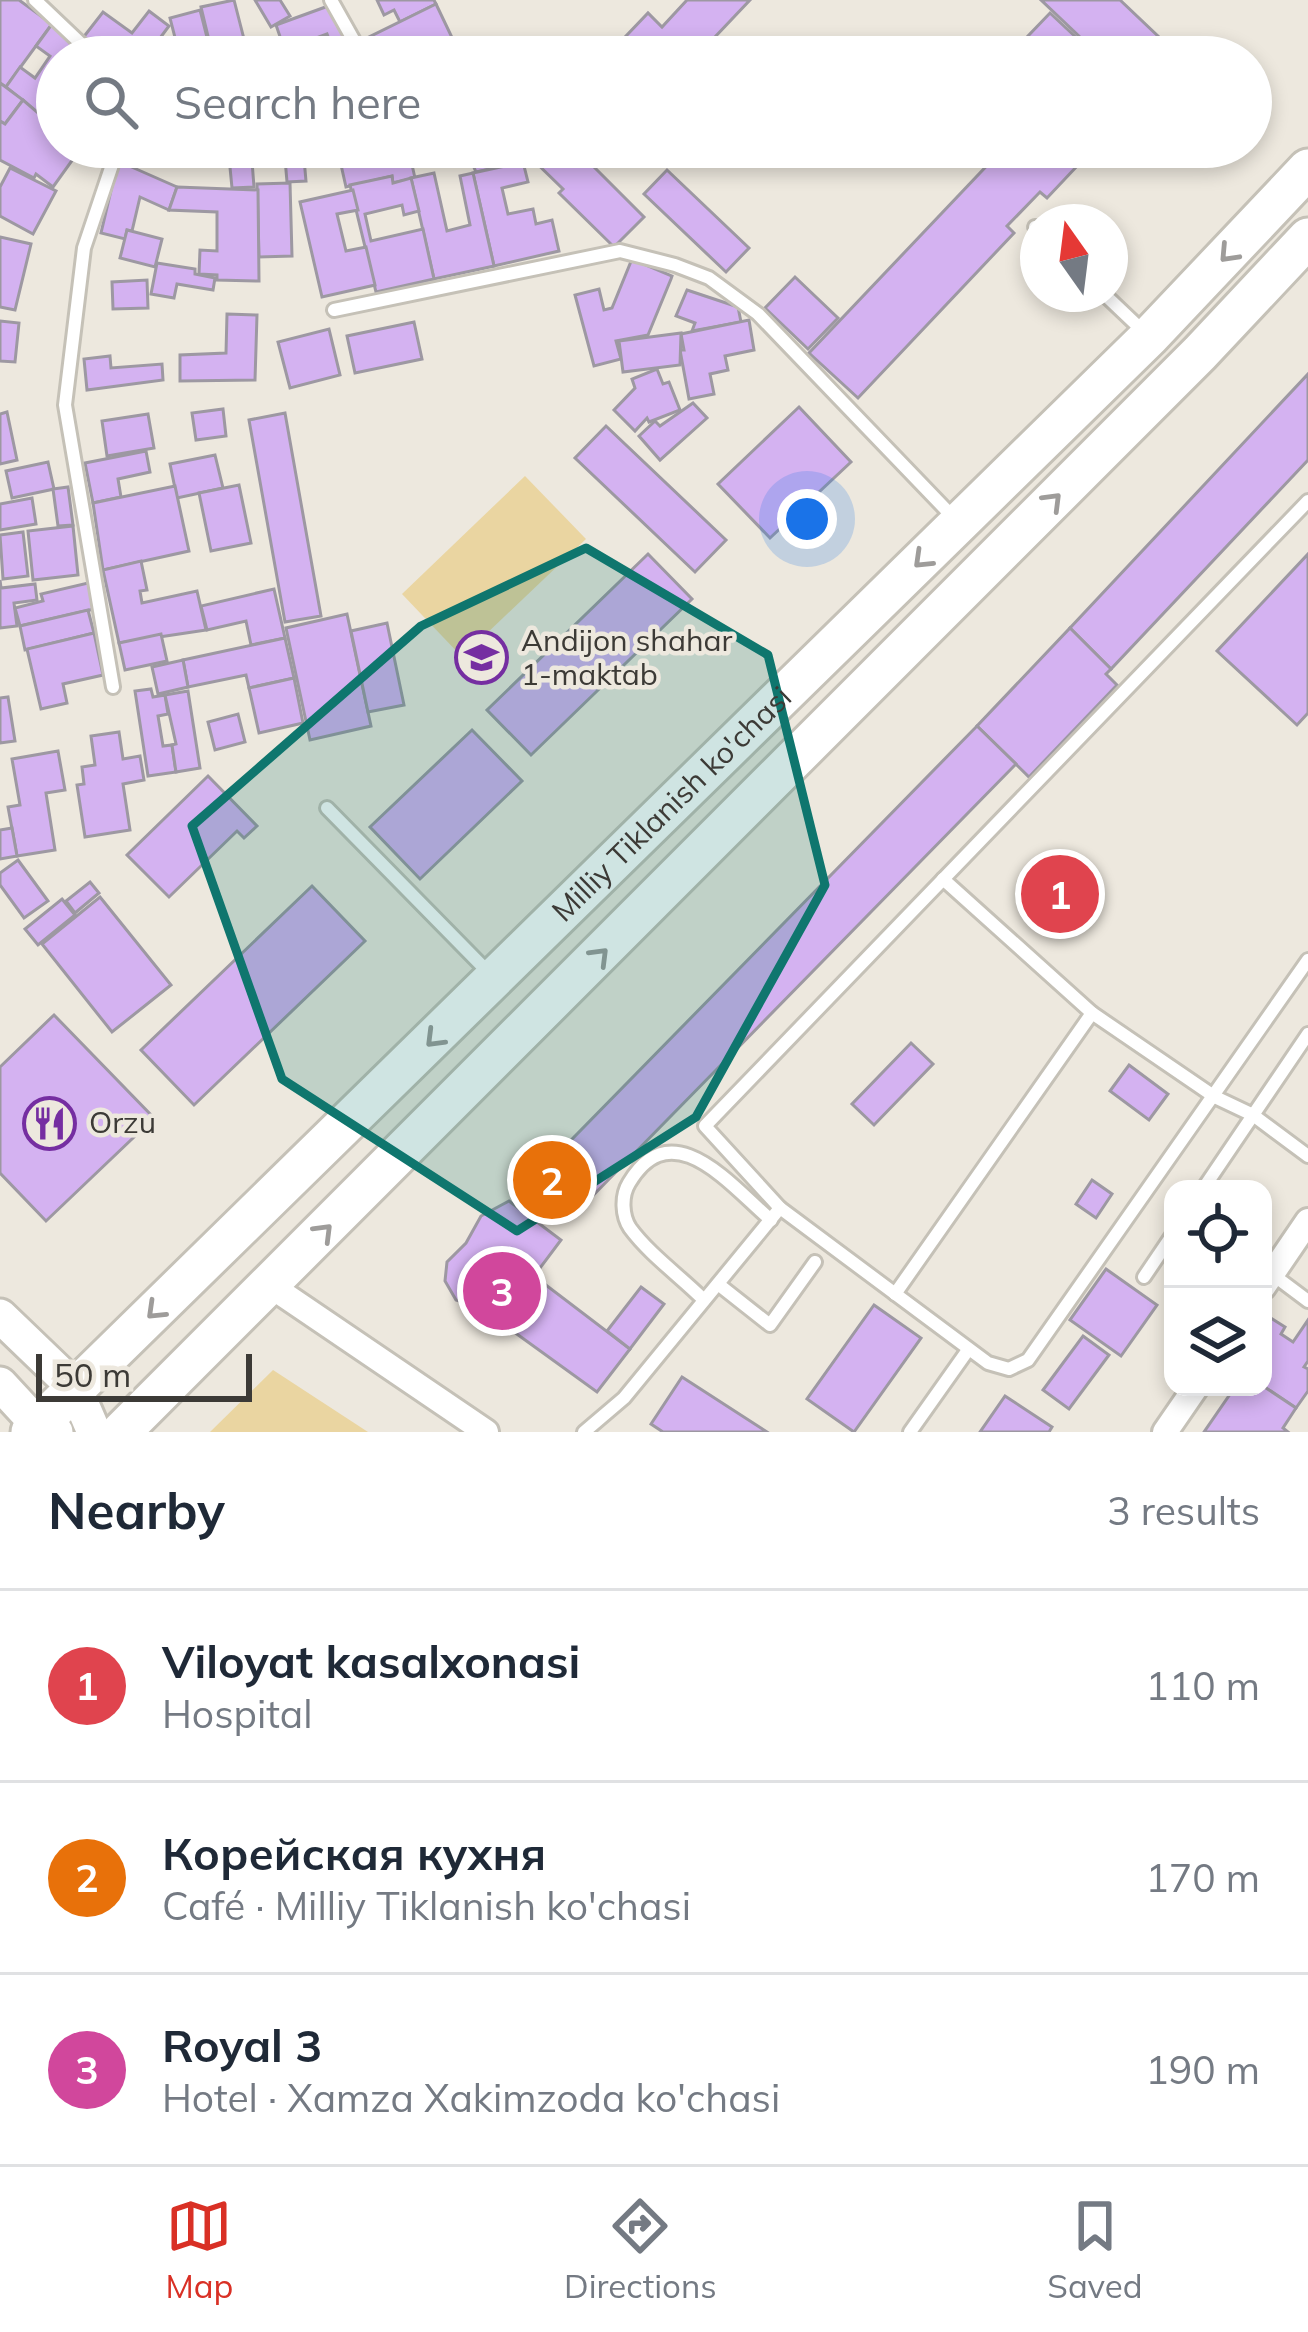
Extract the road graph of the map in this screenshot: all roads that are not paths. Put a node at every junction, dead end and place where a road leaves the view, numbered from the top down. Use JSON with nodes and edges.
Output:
{"nodes":[{"id":1,"x":35,"y":0,"type":"edge"},
{"id":2,"x":331,"y":0,"type":"edge"},
{"id":3,"x":73,"y":36,"type":"edge"},
{"id":4,"x":352,"y":36,"type":"edge"},
{"id":5,"x":111,"y":168,"type":"edge"},
{"id":6,"x":1308,"y":169,"type":"edge"},
{"id":7,"x":1308,"y":238,"type":"edge"},
{"id":8,"x":334,"y":310,"type":"dead end"},
{"id":9,"x":1123,"y":312,"type":"edge"},
{"id":10,"x":1149,"y":337,"type":"junction"},
{"id":11,"x":1308,"y":501,"type":"edge"},
{"id":12,"x":959,"y":523,"type":"junction"},
{"id":13,"x":113,"y":687,"type":"dead end"},
{"id":14,"x":327,"y":808,"type":"dead end"},
{"id":15,"x":943,"y":879,"type":"junction"},
{"id":16,"x":1308,"y":960,"type":"edge"},
{"id":17,"x":495,"y":979,"type":"junction"},
{"id":18,"x":1092,"y":1012,"type":"junction"},
{"id":19,"x":1308,"y":1034,"type":"edge"},
{"id":20,"x":1215,"y":1097,"type":"junction"},
{"id":21,"x":1253,"y":1115,"type":"junction"},
{"id":22,"x":1308,"y":1156,"type":"edge"},
{"id":23,"x":1209,"y":1180,"type":"edge"},
{"id":24,"x":775,"y":1214,"type":"junction"},
{"id":25,"x":1303,"y":1238,"type":"edge"},
{"id":26,"x":1164,"y":1247,"type":"edge"},
{"id":27,"x":815,"y":1262,"type":"dead end"},
{"id":28,"x":1272,"y":1275,"type":"edge"},
{"id":29,"x":1144,"y":1277,"type":"dead end"},
{"id":30,"x":1272,"y":1283,"type":"edge"},
{"id":31,"x":718,"y":1284,"type":"junction"},
{"id":32,"x":271,"y":1286,"type":"junction"},
{"id":33,"x":896,"y":1294,"type":"junction"},
{"id":34,"x":704,"y":1300,"type":"junction"},
{"id":35,"x":1308,"y":1301,"type":"edge"},
{"id":36,"x":0,"y":1316,"type":"edge"},
{"id":37,"x":968,"y":1350,"type":"junction"},
{"id":38,"x":0,"y":1384,"type":"edge"},
{"id":39,"x":75,"y":1388,"type":"junction"},
{"id":40,"x":1190,"y":1396,"type":"edge"},
{"id":41,"x":42,"y":1430,"type":"edge"},
{"id":42,"x":94,"y":1432,"type":"edge"},
{"id":43,"x":121,"y":1432,"type":"edge"},
{"id":44,"x":486,"y":1432,"type":"edge"},
{"id":45,"x":584,"y":1432,"type":"edge"},
{"id":46,"x":910,"y":1432,"type":"edge"},
{"id":47,"x":1165,"y":1432,"type":"edge"}],
"edges":[{"from":1,"to":3,"type":"lane"},
{"from":2,"to":4,"type":"lane"},
{"from":5,"to":13,"type":"lane"},
{"from":6,"to":10,"type":"main road","name":"Milliy Tiklanish ko'chasi","one_way":true},
{"from":32,"to":7,"type":"main road","name":"Milliy Tiklanish ko'chasi","one_way":true},
{"from":8,"to":12,"type":"lane"},
{"from":9,"to":10,"type":"lane"},
{"from":10,"to":12,"type":"main road","name":"Milliy Tiklanish ko'chasi"},
{"from":11,"to":15,"type":"lane"},
{"from":12,"to":17,"type":"main road","name":"Milliy Tiklanish ko'chasi","one_way":true},
{"from":14,"to":17,"type":"lane"},
{"from":15,"to":18,"type":"lane"},
{"from":15,"to":24,"type":"lane"},
{"from":16,"to":20,"type":"lane"},
{"from":17,"to":39,"type":"main road","name":"Milliy Tiklanish ko'chasi","one_way":true},
{"from":18,"to":20,"type":"lane"},
{"from":18,"to":33,"type":"lane"},
{"from":19,"to":21,"type":"lane"},
{"from":20,"to":21,"type":"lane"},
{"from":20,"to":37,"type":"lane"},
{"from":21,"to":22,"type":"lane"},
{"from":21,"to":23,"type":"lane"},
{"from":24,"to":31,"type":"lane"},
{"from":24,"to":33,"type":"lane"},
{"from":24,"to":34,"type":"lane"},
{"from":25,"to":28,"type":"street"},
{"from":26,"to":29,"type":"lane"},
{"from":27,"to":31,"type":"lane"},
{"from":30,"to":35,"type":"lane"},
{"from":31,"to":34,"type":"lane"},
{"from":32,"to":43,"type":"main road","name":"Milliy Tiklanish ko'chasi"},
{"from":32,"to":44,"type":"street"},
{"from":33,"to":37,"type":"lane"},
{"from":34,"to":45,"type":"lane"},
{"from":36,"to":39,"type":"main road"},
{"from":37,"to":46,"type":"lane"},
{"from":38,"to":41,"type":"main road"},
{"from":39,"to":41,"type":"main road","name":"Milliy Tiklanish ko'chasi"},
{"from":39,"to":42,"type":"main road"},
{"from":40,"to":47,"type":"street"}]}
